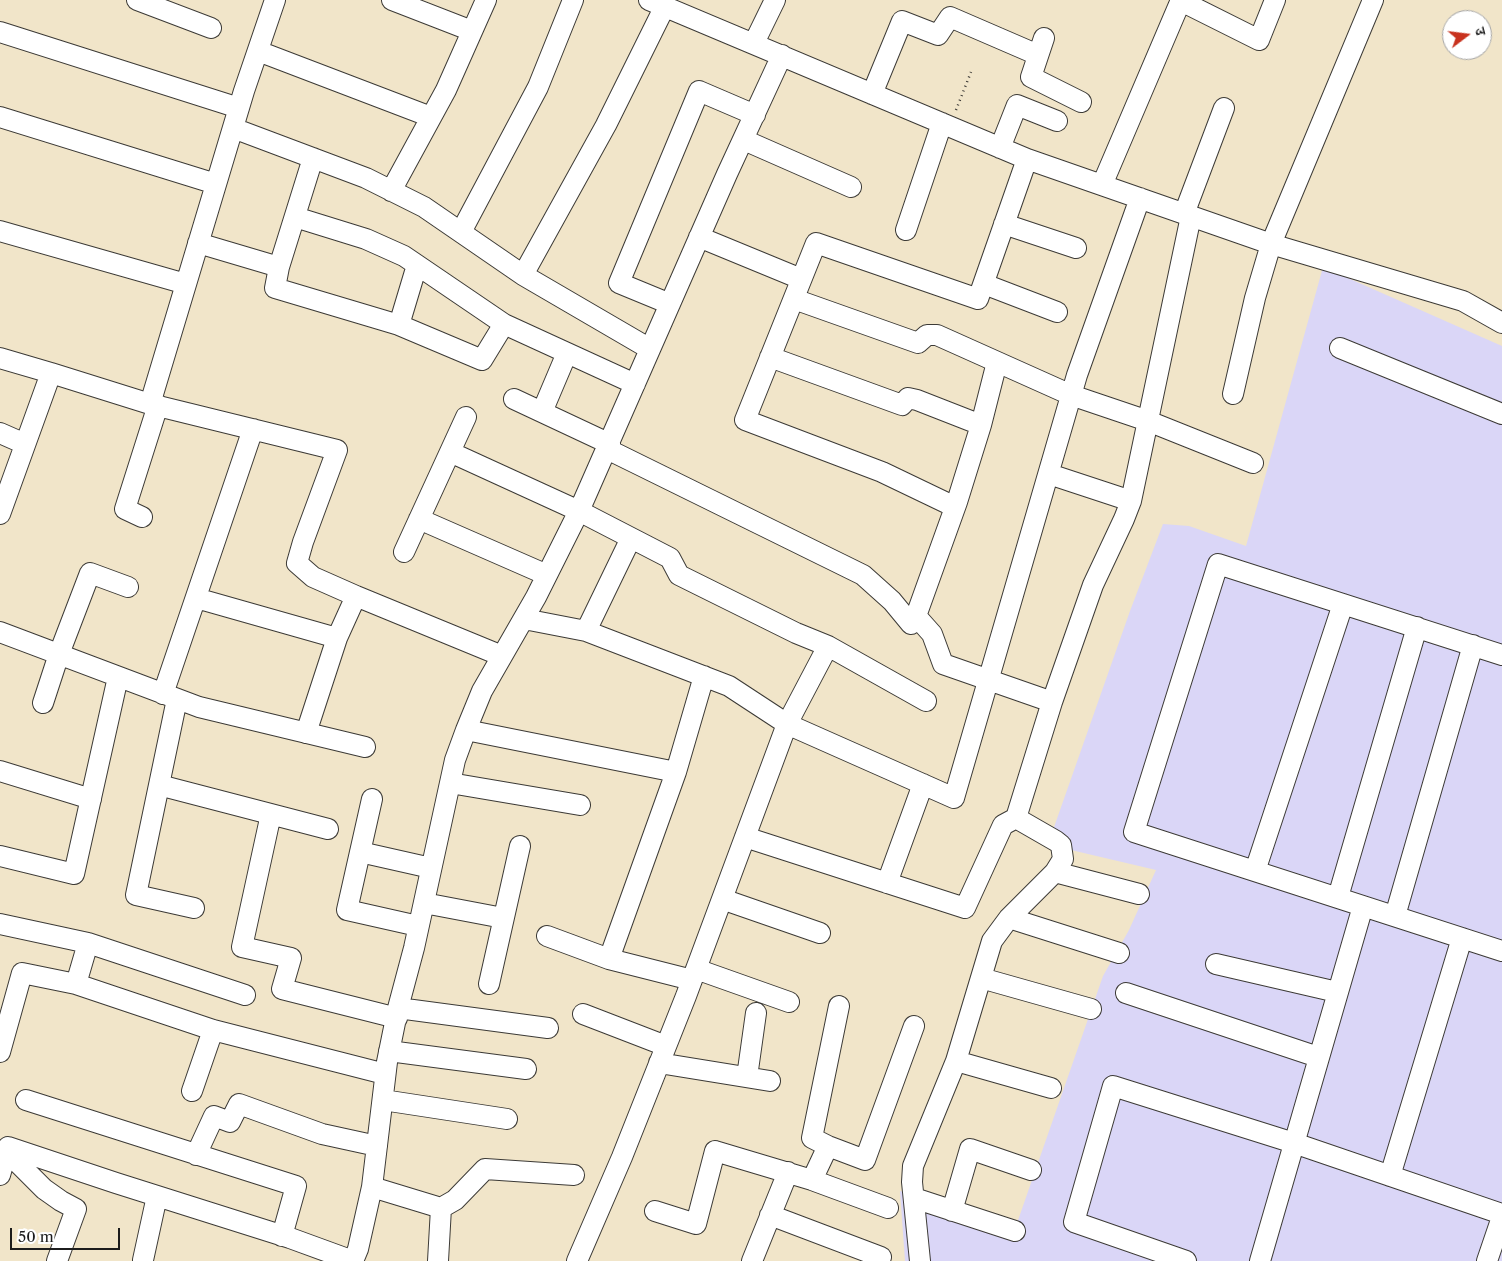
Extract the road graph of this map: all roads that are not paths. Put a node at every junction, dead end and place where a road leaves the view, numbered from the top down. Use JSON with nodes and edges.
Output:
{"nodes":[{"id":1,"x":137,"y":0,"type":"edge"},
{"id":2,"x":275,"y":0,"type":"edge"},
{"id":3,"x":392,"y":0,"type":"edge"},
{"id":4,"x":486,"y":0,"type":"edge"},
{"id":5,"x":573,"y":0,"type":"edge"},
{"id":6,"x":775,"y":0,"type":"edge"},
{"id":7,"x":1181,"y":0,"type":"edge"},
{"id":8,"x":1275,"y":0,"type":"edge"},
{"id":9,"x":1373,"y":0,"type":"edge"},
{"id":10,"x":658,"y":3,"type":"edge"},
{"id":11,"x":211,"y":28,"type":"dead end"},
{"id":12,"x":472,"y":31,"type":"junction"},
{"id":13,"x":0,"y":32,"type":"edge"},
{"id":14,"x":754,"y":43,"type":"junction"},
{"id":15,"x":258,"y":51,"type":"junction"},
{"id":16,"x":782,"y":55,"type":"junction"},
{"id":17,"x":872,"y":94,"type":"junction"},
{"id":18,"x":1081,"y":102,"type":"dead end"},
{"id":19,"x":239,"y":108,"type":"junction"},
{"id":20,"x":1224,"y":108,"type":"dead end"},
{"id":21,"x":755,"y":115,"type":"junction"},
{"id":22,"x":0,"y":117,"type":"edge"},
{"id":23,"x":431,"y":117,"type":"junction"},
{"id":24,"x":1057,"y":121,"type":"dead end"},
{"id":25,"x":945,"y":125,"type":"junction"},
{"id":26,"x":233,"y":128,"type":"junction"},
{"id":27,"x":744,"y":140,"type":"junction"},
{"id":28,"x":1000,"y":148,"type":"junction"},
{"id":29,"x":313,"y":158,"type":"junction"},
{"id":30,"x":1027,"y":159,"type":"junction"},
{"id":31,"x":216,"y":184,"type":"junction"},
{"id":32,"x":1102,"y":185,"type":"junction"},
{"id":33,"x":851,"y":187,"type":"dead end"},
{"id":34,"x":391,"y":191,"type":"junction"},
{"id":35,"x":1140,"y":198,"type":"junction"},
{"id":36,"x":1188,"y":215,"type":"junction"},
{"id":37,"x":295,"y":217,"type":"junction"},
{"id":38,"x":1004,"y":224,"type":"junction"},
{"id":39,"x":906,"y":230,"type":"dead end"},
{"id":40,"x":460,"y":232,"type":"junction"},
{"id":41,"x":1,"y":233,"type":"edge"},
{"id":42,"x":700,"y":237,"type":"junction"},
{"id":43,"x":198,"y":243,"type":"junction"},
{"id":44,"x":1271,"y":244,"type":"junction"},
{"id":45,"x":1076,"y":248,"type":"dead end"},
{"id":46,"x":417,"y":265,"type":"junction"},
{"id":47,"x":279,"y":267,"type":"junction"},
{"id":48,"x":523,"y":276,"type":"junction"},
{"id":49,"x":801,"y":279,"type":"junction"},
{"id":50,"x":186,"y":284,"type":"junction"},
{"id":51,"x":984,"y":284,"type":"junction"},
{"id":52,"x":794,"y":299,"type":"junction"},
{"id":53,"x":670,"y":304,"type":"junction"},
{"id":54,"x":1057,"y":312,"type":"dead end"},
{"id":55,"x":1502,"y":323,"type":"edge"},
{"id":56,"x":504,"y":324,"type":"junction"},
{"id":57,"x":399,"y":325,"type":"junction"},
{"id":58,"x":1340,"y":348,"type":"dead end"},
{"id":59,"x":650,"y":350,"type":"junction"},
{"id":60,"x":567,"y":353,"type":"junction"},
{"id":61,"x":770,"y":357,"type":"junction"},
{"id":62,"x":0,"y":358,"type":"edge"},
{"id":63,"x":997,"y":362,"type":"junction"},
{"id":64,"x":51,"y":373,"type":"junction"},
{"id":65,"x":635,"y":384,"type":"junction"},
{"id":66,"x":1233,"y":394,"type":"dead end"},
{"id":67,"x":1071,"y":395,"type":"junction"},
{"id":68,"x":514,"y":399,"type":"dead end"},
{"id":69,"x":154,"y":404,"type":"junction"},
{"id":70,"x":542,"y":412,"type":"junction"},
{"id":71,"x":1502,"y":414,"type":"edge"},
{"id":72,"x":466,"y":417,"type":"dead end"},
{"id":73,"x":1148,"y":421,"type":"junction"},
{"id":74,"x":981,"y":424,"type":"junction"},
{"id":75,"x":253,"y":429,"type":"junction"},
{"id":76,"x":0,"y":433,"type":"edge"},
{"id":77,"x":25,"y":444,"type":"junction"},
{"id":78,"x":608,"y":446,"type":"junction"},
{"id":79,"x":450,"y":452,"type":"junction"},
{"id":80,"x":1253,"y":463,"type":"dead end"},
{"id":81,"x":1049,"y":474,"type":"junction"},
{"id":82,"x":1131,"y":501,"type":"junction"},
{"id":83,"x":955,"y":507,"type":"junction"},
{"id":84,"x":579,"y":511,"type":"junction"},
{"id":85,"x":0,"y":514,"type":"edge"},
{"id":86,"x":142,"y":517,"type":"dead end"},
{"id":87,"x":419,"y":519,"type":"junction"},
{"id":88,"x":631,"y":538,"type":"junction"},
{"id":89,"x":404,"y":552,"type":"dead end"},
{"id":90,"x":547,"y":575,"type":"junction"},
{"id":91,"x":128,"y":587,"type":"dead end"},
{"id":92,"x":356,"y":596,"type":"junction"},
{"id":93,"x":196,"y":598,"type":"junction"},
{"id":94,"x":1343,"y":604,"type":"junction"},
{"id":95,"x":916,"y":616,"type":"junction"},
{"id":96,"x":524,"y":619,"type":"junction"},
{"id":97,"x":1417,"y":627,"type":"junction"},
{"id":98,"x":586,"y":631,"type":"junction"},
{"id":99,"x":0,"y":632,"type":"edge"},
{"id":100,"x":337,"y":638,"type":"junction"},
{"id":101,"x":1472,"y":645,"type":"junction"},
{"id":102,"x":828,"y":646,"type":"junction"},
{"id":103,"x":59,"y":654,"type":"junction"},
{"id":104,"x":1502,"y":654,"type":"edge"},
{"id":105,"x":502,"y":656,"type":"junction"},
{"id":106,"x":704,"y":676,"type":"junction"},
{"id":107,"x":118,"y":677,"type":"junction"},
{"id":108,"x":988,"y":680,"type":"junction"},
{"id":109,"x":170,"y":696,"type":"junction"},
{"id":110,"x":926,"y":701,"type":"dead end"},
{"id":111,"x":1052,"y":702,"type":"junction"},
{"id":112,"x":43,"y":703,"type":"dead end"},
{"id":113,"x":787,"y":724,"type":"junction"},
{"id":114,"x":466,"y":730,"type":"junction"},
{"id":115,"x":306,"y":733,"type":"junction"},
{"id":116,"x":365,"y":747,"type":"dead end"},
{"id":117,"x":0,"y":771,"type":"edge"},
{"id":118,"x":676,"y":772,"type":"junction"},
{"id":119,"x":450,"y":782,"type":"junction"},
{"id":120,"x":923,"y":784,"type":"junction"},
{"id":121,"x":159,"y":785,"type":"junction"},
{"id":122,"x":91,"y":799,"type":"junction"},
{"id":123,"x":372,"y":799,"type":"dead end"},
{"id":124,"x":580,"y":805,"type":"dead end"},
{"id":125,"x":271,"y":814,"type":"junction"},
{"id":126,"x":1016,"y":818,"type":"junction"},
{"id":127,"x":328,"y":828,"type":"dead end"},
{"id":128,"x":745,"y":837,"type":"junction"},
{"id":129,"x":520,"y":846,"type":"dead end"},
{"id":130,"x":360,"y":852,"type":"junction"},
{"id":131,"x":0,"y":856,"type":"edge"},
{"id":132,"x":431,"y":868,"type":"junction"},
{"id":133,"x":1255,"y":871,"type":"junction"},
{"id":134,"x":1055,"y":872,"type":"junction"},
{"id":135,"x":887,"y":883,"type":"junction"},
{"id":136,"x":1140,"y":894,"type":"dead end"},
{"id":137,"x":1338,"y":898,"type":"junction"},
{"id":138,"x":722,"y":899,"type":"junction"},
{"id":139,"x":424,"y":903,"type":"junction"},
{"id":140,"x":1363,"y":906,"type":"junction"},
{"id":141,"x":194,"y":908,"type":"dead end"},
{"id":142,"x":1395,"y":916,"type":"junction"},
{"id":143,"x":503,"y":918,"type":"junction"},
{"id":144,"x":1010,"y":918,"type":"junction"},
{"id":145,"x":0,"y":924,"type":"edge"},
{"id":146,"x":418,"y":926,"type":"junction"},
{"id":147,"x":820,"y":932,"type":"dead end"},
{"id":148,"x":547,"y":936,"type":"dead end"},
{"id":149,"x":1462,"y":938,"type":"junction"},
{"id":150,"x":88,"y":943,"type":"junction"},
{"id":151,"x":1500,"y":943,"type":"edge"},
{"id":152,"x":1119,"y":953,"type":"dead end"},
{"id":153,"x":609,"y":958,"type":"junction"},
{"id":154,"x":1216,"y":964,"type":"dead end"},
{"id":155,"x":694,"y":974,"type":"junction"},
{"id":156,"x":981,"y":978,"type":"junction"},
{"id":157,"x":76,"y":984,"type":"junction"},
{"id":158,"x":489,"y":984,"type":"dead end"},
{"id":159,"x":1337,"y":992,"type":"junction"},
{"id":160,"x":1126,"y":993,"type":"dead end"},
{"id":161,"x":245,"y":995,"type":"dead end"},
{"id":162,"x":789,"y":1002,"type":"dead end"},
{"id":163,"x":839,"y":1006,"type":"dead end"},
{"id":164,"x":1091,"y":1009,"type":"dead end"},
{"id":165,"x":398,"y":1013,"type":"junction"},
{"id":166,"x":756,"y":1013,"type":"dead end"},
{"id":167,"x":583,"y":1014,"type":"dead end"},
{"id":168,"x":914,"y":1026,"type":"dead end"},
{"id":169,"x":548,"y":1028,"type":"dead end"},
{"id":170,"x":213,"y":1030,"type":"junction"},
{"id":171,"x":389,"y":1051,"type":"junction"},
{"id":172,"x":0,"y":1052,"type":"edge"},
{"id":173,"x":663,"y":1054,"type":"junction"},
{"id":174,"x":1318,"y":1057,"type":"junction"},
{"id":175,"x":956,"y":1061,"type":"junction"},
{"id":176,"x":526,"y":1069,"type":"dead end"},
{"id":177,"x":385,"y":1074,"type":"junction"},
{"id":178,"x":747,"y":1077,"type":"junction"},
{"id":179,"x":770,"y":1081,"type":"dead end"},
{"id":180,"x":1051,"y":1088,"type":"dead end"},
{"id":181,"x":192,"y":1091,"type":"dead end"},
{"id":182,"x":26,"y":1100,"type":"dead end"},
{"id":183,"x":382,"y":1100,"type":"junction"},
{"id":184,"x":507,"y":1119,"type":"dead end"},
{"id":185,"x":1294,"y":1143,"type":"junction"},
{"id":186,"x":377,"y":1146,"type":"junction"},
{"id":187,"x":828,"y":1146,"type":"junction"},
{"id":188,"x":6,"y":1154,"type":"junction"},
{"id":189,"x":196,"y":1155,"type":"junction"},
{"id":190,"x":1031,"y":1170,"type":"dead end"},
{"id":191,"x":788,"y":1172,"type":"junction"},
{"id":192,"x":0,"y":1175,"type":"edge"},
{"id":193,"x":574,"y":1175,"type":"dead end"},
{"id":194,"x":1390,"y":1176,"type":"junction"},
{"id":195,"x":812,"y":1180,"type":"junction"},
{"id":196,"x":372,"y":1187,"type":"junction"},
{"id":197,"x":157,"y":1196,"type":"junction"},
{"id":198,"x":914,"y":1198,"type":"junction"},
{"id":199,"x":441,"y":1208,"type":"junction"},
{"id":200,"x":888,"y":1208,"type":"dead end"},
{"id":201,"x":655,"y":1211,"type":"dead end"},
{"id":202,"x":952,"y":1211,"type":"junction"},
{"id":203,"x":770,"y":1215,"type":"junction"},
{"id":204,"x":1502,"y":1216,"type":"edge"},
{"id":205,"x":1014,"y":1231,"type":"dead end"},
{"id":206,"x":282,"y":1236,"type":"junction"},
{"id":207,"x":880,"y":1257,"type":"dead end"},
{"id":208,"x":143,"y":1260,"type":"edge"},
{"id":209,"x":57,"y":1261,"type":"edge"},
{"id":210,"x":353,"y":1261,"type":"edge"},
{"id":211,"x":438,"y":1261,"type":"edge"},
{"id":212,"x":452,"y":1261,"type":"edge"},
{"id":213,"x":577,"y":1261,"type":"edge"},
{"id":214,"x":752,"y":1261,"type":"edge"},
{"id":215,"x":920,"y":1261,"type":"edge"},
{"id":216,"x":1186,"y":1261,"type":"edge"},
{"id":217,"x":1260,"y":1261,"type":"edge"},
{"id":218,"x":1487,"y":1261,"type":"edge"}],
"edges":[{"from":1,"to":11,"type":"street"},
{"from":2,"to":15,"type":"street"},
{"from":3,"to":12,"type":"street"},
{"from":4,"to":12,"type":"street"},
{"from":5,"to":40,"type":"street"},
{"from":6,"to":14,"type":"street"},
{"from":7,"to":8,"type":"street"},
{"from":7,"to":32,"type":"street"},
{"from":9,"to":44,"type":"street"},
{"from":10,"to":14,"type":"street"},
{"from":10,"to":48,"type":"street"},
{"from":12,"to":23,"type":"street"},
{"from":13,"to":19,"type":"street"},
{"from":14,"to":16,"type":"street"},
{"from":15,"to":19,"type":"street"},
{"from":15,"to":23,"type":"street"},
{"from":16,"to":17,"type":"street"},
{"from":16,"to":21,"type":"street"},
{"from":17,"to":18,"type":"street"},
{"from":17,"to":25,"type":"street"},
{"from":19,"to":26,"type":"street"},
{"from":20,"to":36,"type":"street"},
{"from":21,"to":27,"type":"street"},
{"from":21,"to":53,"type":"street"},
{"from":22,"to":31,"type":"street"},
{"from":23,"to":34,"type":"street"},
{"from":24,"to":28,"type":"street"},
{"from":25,"to":28,"type":"street"},
{"from":25,"to":39,"type":"street"},
{"from":26,"to":29,"type":"street"},
{"from":26,"to":31,"type":"street"},
{"from":27,"to":33,"type":"street"},
{"from":27,"to":42,"type":"street"},
{"from":28,"to":30,"type":"street"},
{"from":29,"to":34,"type":"street"},
{"from":29,"to":37,"type":"street"},
{"from":30,"to":32,"type":"street"},
{"from":30,"to":38,"type":"street"},
{"from":31,"to":43,"type":"street"},
{"from":32,"to":35,"type":"street"},
{"from":34,"to":40,"type":"street"},
{"from":35,"to":36,"type":"street"},
{"from":35,"to":67,"type":"street"},
{"from":36,"to":44,"type":"street"},
{"from":36,"to":73,"type":"street"},
{"from":37,"to":46,"type":"street"},
{"from":37,"to":47,"type":"street"},
{"from":38,"to":45,"type":"street"},
{"from":38,"to":51,"type":"street"},
{"from":40,"to":48,"type":"street"},
{"from":41,"to":50,"type":"street"},
{"from":42,"to":49,"type":"street"},
{"from":42,"to":53,"type":"street"},
{"from":43,"to":47,"type":"street"},
{"from":43,"to":50,"type":"street"},
{"from":44,"to":55,"type":"street"},
{"from":44,"to":66,"type":"street"},
{"from":46,"to":56,"type":"street"},
{"from":46,"to":57,"type":"street"},
{"from":47,"to":57,"type":"street"},
{"from":48,"to":59,"type":"street"},
{"from":49,"to":51,"type":"street"},
{"from":49,"to":52,"type":"street"},
{"from":50,"to":69,"type":"street"},
{"from":51,"to":54,"type":"street"},
{"from":52,"to":61,"type":"street"},
{"from":52,"to":63,"type":"street"},
{"from":53,"to":59,"type":"street"},
{"from":56,"to":57,"type":"street"},
{"from":56,"to":60,"type":"street"},
{"from":58,"to":71,"type":"street"},
{"from":59,"to":65,"type":"street"},
{"from":60,"to":65,"type":"street"},
{"from":60,"to":70,"type":"street"},
{"from":61,"to":74,"type":"street"},
{"from":61,"to":83,"type":"street"},
{"from":62,"to":64,"type":"street"},
{"from":63,"to":67,"type":"street"},
{"from":63,"to":74,"type":"street"},
{"from":64,"to":69,"type":"street"},
{"from":64,"to":77,"type":"street"},
{"from":65,"to":78,"type":"street"},
{"from":67,"to":73,"type":"street"},
{"from":67,"to":81,"type":"street"},
{"from":68,"to":70,"type":"street"},
{"from":69,"to":75,"type":"street"},
{"from":69,"to":86,"type":"street"},
{"from":70,"to":78,"type":"street"},
{"from":72,"to":79,"type":"street"},
{"from":73,"to":80,"type":"street"},
{"from":73,"to":82,"type":"street"},
{"from":74,"to":83,"type":"street"},
{"from":75,"to":92,"type":"street"},
{"from":75,"to":93,"type":"street"},
{"from":76,"to":77,"type":"street"},
{"from":77,"to":85,"type":"street"},
{"from":78,"to":84,"type":"street"},
{"from":78,"to":95,"type":"street"},
{"from":79,"to":84,"type":"street"},
{"from":79,"to":87,"type":"street"},
{"from":81,"to":82,"type":"street"},
{"from":81,"to":108,"type":"street"},
{"from":82,"to":111,"type":"street"},
{"from":83,"to":95,"type":"street"},
{"from":84,"to":88,"type":"street"},
{"from":84,"to":90,"type":"street"},
{"from":87,"to":89,"type":"street"},
{"from":87,"to":90,"type":"street"},
{"from":88,"to":98,"type":"street"},
{"from":88,"to":102,"type":"street"},
{"from":90,"to":96,"type":"street"},
{"from":91,"to":103,"type":"street"},
{"from":92,"to":100,"type":"street"},
{"from":92,"to":105,"type":"street"},
{"from":93,"to":100,"type":"street"},
{"from":93,"to":109,"type":"street"},
{"from":94,"to":97,"type":"street"},
{"from":94,"to":133,"type":"street"},
{"from":94,"to":133,"type":"street"},
{"from":95,"to":108,"type":"street"},
{"from":96,"to":98,"type":"street"},
{"from":96,"to":105,"type":"street"},
{"from":97,"to":101,"type":"street"},
{"from":97,"to":137,"type":"street"},
{"from":98,"to":106,"type":"street"},
{"from":99,"to":103,"type":"street"},
{"from":100,"to":115,"type":"street"},
{"from":101,"to":104,"type":"street"},
{"from":101,"to":142,"type":"street"},
{"from":102,"to":110,"type":"street"},
{"from":102,"to":113,"type":"street"},
{"from":103,"to":107,"type":"street"},
{"from":103,"to":112,"type":"street"},
{"from":105,"to":114,"type":"street"},
{"from":106,"to":113,"type":"street"},
{"from":106,"to":118,"type":"street"},
{"from":107,"to":109,"type":"street"},
{"from":107,"to":122,"type":"street"},
{"from":108,"to":111,"type":"street"},
{"from":108,"to":120,"type":"street"},
{"from":109,"to":115,"type":"street"},
{"from":109,"to":121,"type":"street"},
{"from":111,"to":126,"type":"street"},
{"from":113,"to":120,"type":"street"},
{"from":113,"to":128,"type":"street"},
{"from":114,"to":118,"type":"street"},
{"from":114,"to":119,"type":"street"},
{"from":115,"to":116,"type":"street"},
{"from":117,"to":122,"type":"street"},
{"from":118,"to":153,"type":"street"},
{"from":119,"to":124,"type":"street"},
{"from":119,"to":132,"type":"street"},
{"from":120,"to":135,"type":"street"},
{"from":121,"to":125,"type":"street"},
{"from":121,"to":141,"type":"street"},
{"from":122,"to":131,"type":"street"},
{"from":123,"to":130,"type":"street"},
{"from":125,"to":127,"type":"street"},
{"from":125,"to":165,"type":"street"},
{"from":126,"to":134,"type":"street"},
{"from":126,"to":135,"type":"street"},
{"from":128,"to":135,"type":"street"},
{"from":128,"to":138,"type":"street"},
{"from":129,"to":143,"type":"street"},
{"from":130,"to":132,"type":"street"},
{"from":130,"to":146,"type":"street"},
{"from":132,"to":139,"type":"street"},
{"from":133,"to":137,"type":"street"},
{"from":134,"to":136,"type":"street"},
{"from":134,"to":144,"type":"street"},
{"from":137,"to":140,"type":"street"},
{"from":138,"to":147,"type":"street"},
{"from":138,"to":155,"type":"street"},
{"from":139,"to":143,"type":"street"},
{"from":139,"to":146,"type":"street"},
{"from":140,"to":142,"type":"street"},
{"from":140,"to":159,"type":"street"},
{"from":142,"to":149,"type":"street"},
{"from":143,"to":158,"type":"street"},
{"from":144,"to":152,"type":"street"},
{"from":144,"to":156,"type":"street"},
{"from":145,"to":150,"type":"street"},
{"from":146,"to":165,"type":"street"},
{"from":148,"to":153,"type":"street"},
{"from":149,"to":151,"type":"street"},
{"from":149,"to":194,"type":"street"},
{"from":150,"to":157,"type":"street"},
{"from":150,"to":161,"type":"street"},
{"from":153,"to":155,"type":"street"},
{"from":154,"to":159,"type":"street"},
{"from":155,"to":162,"type":"street"},
{"from":155,"to":173,"type":"street"},
{"from":156,"to":164,"type":"street"},
{"from":156,"to":175,"type":"street"},
{"from":157,"to":170,"type":"street"},
{"from":157,"to":172,"type":"street"},
{"from":159,"to":174,"type":"street"},
{"from":160,"to":174,"type":"street"},
{"from":163,"to":187,"type":"street"},
{"from":165,"to":169,"type":"street"},
{"from":165,"to":171,"type":"street"},
{"from":166,"to":178,"type":"street"},
{"from":167,"to":173,"type":"street"},
{"from":168,"to":187,"type":"street"},
{"from":170,"to":177,"type":"street"},
{"from":170,"to":181,"type":"street"},
{"from":171,"to":176,"type":"street"},
{"from":171,"to":177,"type":"street"},
{"from":173,"to":178,"type":"street"},
{"from":173,"to":213,"type":"street"},
{"from":174,"to":185,"type":"street"},
{"from":175,"to":180,"type":"street"},
{"from":175,"to":198,"type":"street"},
{"from":177,"to":183,"type":"street"},
{"from":178,"to":179,"type":"street"},
{"from":182,"to":189,"type":"street"},
{"from":183,"to":184,"type":"street"},
{"from":183,"to":186,"type":"street"},
{"from":185,"to":194,"type":"street"},
{"from":185,"to":216,"type":"street"},
{"from":185,"to":217,"type":"street"},
{"from":186,"to":189,"type":"street"},
{"from":186,"to":196,"type":"street"},
{"from":187,"to":195,"type":"street"},
{"from":188,"to":192,"type":"street"},
{"from":188,"to":197,"type":"street"},
{"from":188,"to":209,"type":"street"},
{"from":189,"to":206,"type":"street"},
{"from":190,"to":202,"type":"street"},
{"from":191,"to":195,"type":"street"},
{"from":191,"to":201,"type":"street"},
{"from":191,"to":203,"type":"street"},
{"from":193,"to":199,"type":"street"},
{"from":194,"to":204,"type":"street"},
{"from":195,"to":200,"type":"street"},
{"from":196,"to":199,"type":"street"},
{"from":196,"to":210,"type":"street"},
{"from":197,"to":206,"type":"street"},
{"from":197,"to":208,"type":"street"},
{"from":198,"to":202,"type":"street"},
{"from":198,"to":215,"type":"street"},
{"from":199,"to":211,"type":"street"},
{"from":202,"to":205,"type":"street"},
{"from":203,"to":207,"type":"street"},
{"from":203,"to":214,"type":"street"},
{"from":204,"to":218,"type":"street"},
{"from":206,"to":210,"type":"street"},
{"from":211,"to":212,"type":"street"}]}
